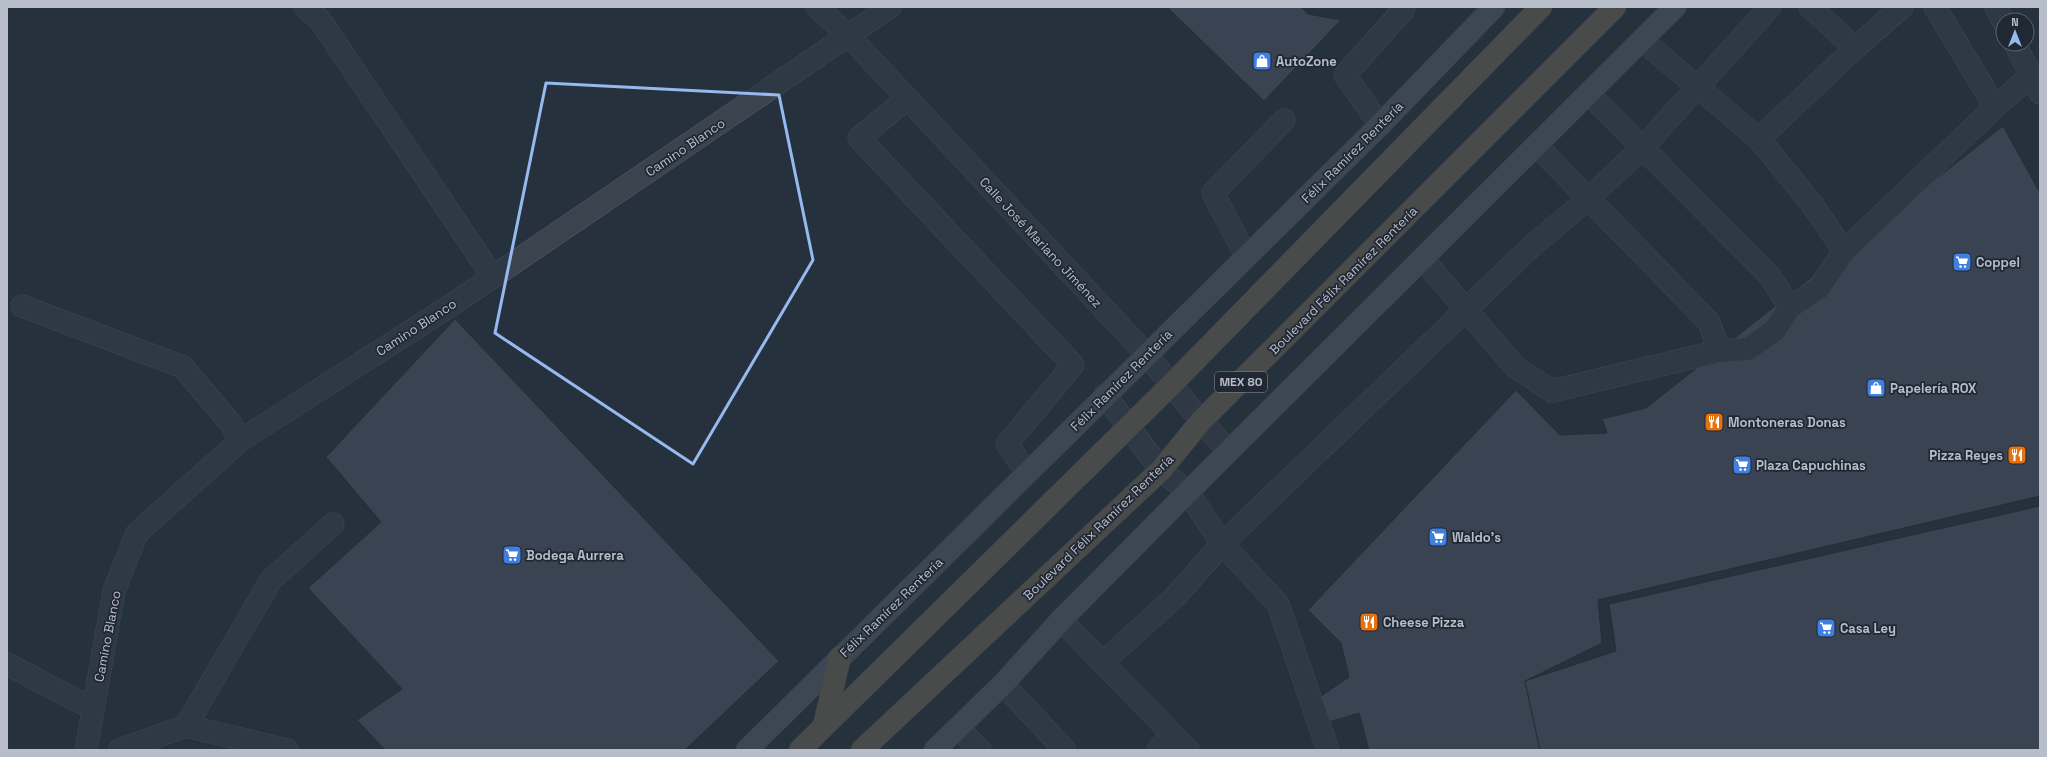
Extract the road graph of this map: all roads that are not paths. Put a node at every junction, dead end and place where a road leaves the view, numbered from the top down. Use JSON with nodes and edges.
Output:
{"nodes":[{"id":1,"x":305,"y":7,"type":"edge"},
{"id":2,"x":817,"y":7,"type":"edge"},
{"id":3,"x":890,"y":7,"type":"edge"},
{"id":4,"x":1402,"y":7,"type":"edge"},
{"id":5,"x":1494,"y":7,"type":"edge"},
{"id":6,"x":1541,"y":7,"type":"edge"},
{"id":7,"x":1615,"y":7,"type":"edge"},
{"id":8,"x":1675,"y":7,"type":"edge"},
{"id":9,"x":1770,"y":7,"type":"edge"},
{"id":10,"x":1810,"y":7,"type":"edge"},
{"id":11,"x":1902,"y":7,"type":"edge"},
{"id":12,"x":1935,"y":7,"type":"edge"},
{"id":13,"x":849,"y":36,"type":"junction"},
{"id":14,"x":1642,"y":41,"type":"junction"},
{"id":15,"x":1855,"y":48,"type":"junction"},
{"id":16,"x":2019,"y":52,"type":"edge"},
{"id":17,"x":2035,"y":84,"type":"edge"},
{"id":18,"x":1698,"y":88,"type":"junction"},
{"id":19,"x":1589,"y":94,"type":"junction"},
{"id":20,"x":907,"y":99,"type":"junction"},
{"id":21,"x":1995,"y":107,"type":"junction"},
{"id":22,"x":1284,"y":120,"type":"dead end"},
{"id":23,"x":1380,"y":125,"type":"junction"},
{"id":24,"x":1759,"y":139,"type":"junction"},
{"id":25,"x":1537,"y":146,"type":"junction"},
{"id":26,"x":1642,"y":147,"type":"junction"},
{"id":27,"x":1588,"y":199,"type":"junction"},
{"id":28,"x":1844,"y":251,"type":"junction"},
{"id":29,"x":1246,"y":256,"type":"junction"},
{"id":30,"x":1423,"y":259,"type":"junction"},
{"id":31,"x":493,"y":277,"type":"junction"},
{"id":32,"x":22,"y":306,"type":"dead end"},
{"id":33,"x":1790,"y":307,"type":"junction"},
{"id":34,"x":1467,"y":309,"type":"junction"},
{"id":35,"x":1719,"y":351,"type":"junction"},
{"id":36,"x":1147,"y":354,"type":"junction"},
{"id":37,"x":1171,"y":385,"type":"junction"},
{"id":38,"x":1105,"y":394,"type":"junction"},
{"id":39,"x":1202,"y":421,"type":"junction"},
{"id":40,"x":1130,"y":426,"type":"junction"},
{"id":41,"x":242,"y":440,"type":"junction"},
{"id":42,"x":1229,"y":451,"type":"junction"},
{"id":43,"x":1161,"y":470,"type":"junction"},
{"id":44,"x":1027,"y":473,"type":"junction"},
{"id":45,"x":1188,"y":492,"type":"junction"},
{"id":46,"x":333,"y":524,"type":"dead end"},
{"id":47,"x":1222,"y":544,"type":"junction"},
{"id":48,"x":1061,"y":620,"type":"junction"},
{"id":49,"x":840,"y":656,"type":"junction"},
{"id":50,"x":1102,"y":663,"type":"junction"},
{"id":51,"x":7,"y":664,"type":"edge"},
{"id":52,"x":1003,"y":684,"type":"junction"},
{"id":53,"x":93,"y":709,"type":"junction"},
{"id":54,"x":824,"y":725,"type":"junction"},
{"id":55,"x":186,"y":726,"type":"junction"},
{"id":56,"x":958,"y":728,"type":"junction"},
{"id":57,"x":1172,"y":734,"type":"junction"},
{"id":58,"x":86,"y":750,"type":"edge"},
{"id":59,"x":120,"y":750,"type":"edge"},
{"id":60,"x":287,"y":750,"type":"edge"},
{"id":61,"x":747,"y":750,"type":"edge"},
{"id":62,"x":800,"y":750,"type":"edge"},
{"id":63,"x":862,"y":750,"type":"edge"},
{"id":64,"x":934,"y":750,"type":"edge"},
{"id":65,"x":980,"y":750,"type":"edge"},
{"id":66,"x":1065,"y":750,"type":"edge"},
{"id":67,"x":1158,"y":750,"type":"edge"},
{"id":68,"x":1188,"y":750,"type":"edge"},
{"id":69,"x":1328,"y":750,"type":"edge"}],
"edges":[{"from":1,"to":31,"type":"street"},
{"from":2,"to":13,"type":"street","name":"Calle José Mariano Jiménez"},
{"from":3,"to":13,"type":"street","name":"Camino Blanco"},
{"from":4,"to":23,"type":"street"},
{"from":5,"to":23,"type":"main road","name":"Félix Ramírez Rentería"},
{"from":6,"to":37,"type":"highway"},
{"from":7,"to":39,"type":"highway","name":"Boulevard Félix Ramírez Rentería","number":"MEX 80"},
{"from":8,"to":14,"type":"main road"},
{"from":9,"to":18,"type":"street"},
{"from":10,"to":15,"type":"street"},
{"from":11,"to":15,"type":"street"},
{"from":12,"to":21,"type":"street"},
{"from":13,"to":20,"type":"street","name":"Calle José Mariano Jiménez"},
{"from":13,"to":31,"type":"street","name":"Camino Blanco"},
{"from":14,"to":18,"type":"street"},
{"from":14,"to":19,"type":"main road"},
{"from":15,"to":24,"type":"street"},
{"from":16,"to":17,"type":"street"},
{"from":17,"to":21,"type":"street"},
{"from":18,"to":24,"type":"street"},
{"from":18,"to":26,"type":"street"},
{"from":19,"to":25,"type":"main road"},
{"from":19,"to":26,"type":"street"},
{"from":20,"to":36,"type":"street","name":"Calle José Mariano Jiménez"},
{"from":20,"to":44,"type":"street"},
{"from":21,"to":28,"type":"street"},
{"from":22,"to":29,"type":"street"},
{"from":23,"to":29,"type":"main road","name":"Félix Ramírez Rentería"},
{"from":24,"to":28,"type":"street"},
{"from":25,"to":27,"type":"street"},
{"from":25,"to":30,"type":"main road"},
{"from":26,"to":27,"type":"street"},
{"from":26,"to":33,"type":"street"},
{"from":27,"to":34,"type":"street"},
{"from":27,"to":35,"type":"street"},
{"from":28,"to":33,"type":"street"},
{"from":29,"to":36,"type":"main road","name":"Félix Ramírez Rentería"},
{"from":30,"to":34,"type":"street"},
{"from":30,"to":42,"type":"main road"},
{"from":31,"to":41,"type":"street","name":"Camino Blanco"},
{"from":32,"to":41,"type":"street"},
{"from":33,"to":35,"type":"street"},
{"from":34,"to":35,"type":"street"},
{"from":34,"to":47,"type":"street"},
{"from":36,"to":37,"type":"street","name":"Calle José Mariano Jiménez"},
{"from":36,"to":38,"type":"main road","name":"Félix Ramírez Rentería"},
{"from":37,"to":39,"type":"street","name":"Calle José Mariano Jiménez"},
{"from":37,"to":40,"type":"highway"},
{"from":38,"to":40,"type":"street"},
{"from":38,"to":44,"type":"main road","name":"Félix Ramírez Rentería"},
{"from":39,"to":42,"type":"street","name":"Calle José Mariano Jiménez"},
{"from":39,"to":43,"type":"highway","name":"Boulevard Félix Ramírez Rentería","number":"MEX 80"},
{"from":40,"to":43,"type":"street"},
{"from":40,"to":54,"type":"highway"},
{"from":41,"to":53,"type":"street","name":"Camino Blanco"},
{"from":42,"to":45,"type":"main road"},
{"from":43,"to":45,"type":"street"},
{"from":43,"to":63,"type":"highway","name":"Boulevard Félix Ramírez Rentería","number":"MEX 80"},
{"from":44,"to":49,"type":"main road","name":"Félix Ramírez Rentería"},
{"from":45,"to":47,"type":"street"},
{"from":45,"to":48,"type":"main road"},
{"from":46,"to":55,"type":"street"},
{"from":47,"to":50,"type":"street"},
{"from":47,"to":69,"type":"street"},
{"from":48,"to":50,"type":"street"},
{"from":48,"to":52,"type":"main road"},
{"from":49,"to":54,"type":"highway"},
{"from":49,"to":61,"type":"main road","name":"Félix Ramírez Rentería"},
{"from":50,"to":57,"type":"street"},
{"from":51,"to":53,"type":"street"},
{"from":52,"to":56,"type":"main road"},
{"from":52,"to":66,"type":"street"},
{"from":53,"to":58,"type":"street","name":"Camino Blanco"},
{"from":54,"to":62,"type":"highway"},
{"from":55,"to":59,"type":"street"},
{"from":55,"to":60,"type":"street"},
{"from":56,"to":64,"type":"main road"},
{"from":56,"to":65,"type":"street"},
{"from":57,"to":67,"type":"street"},
{"from":57,"to":68,"type":"street"}]}
